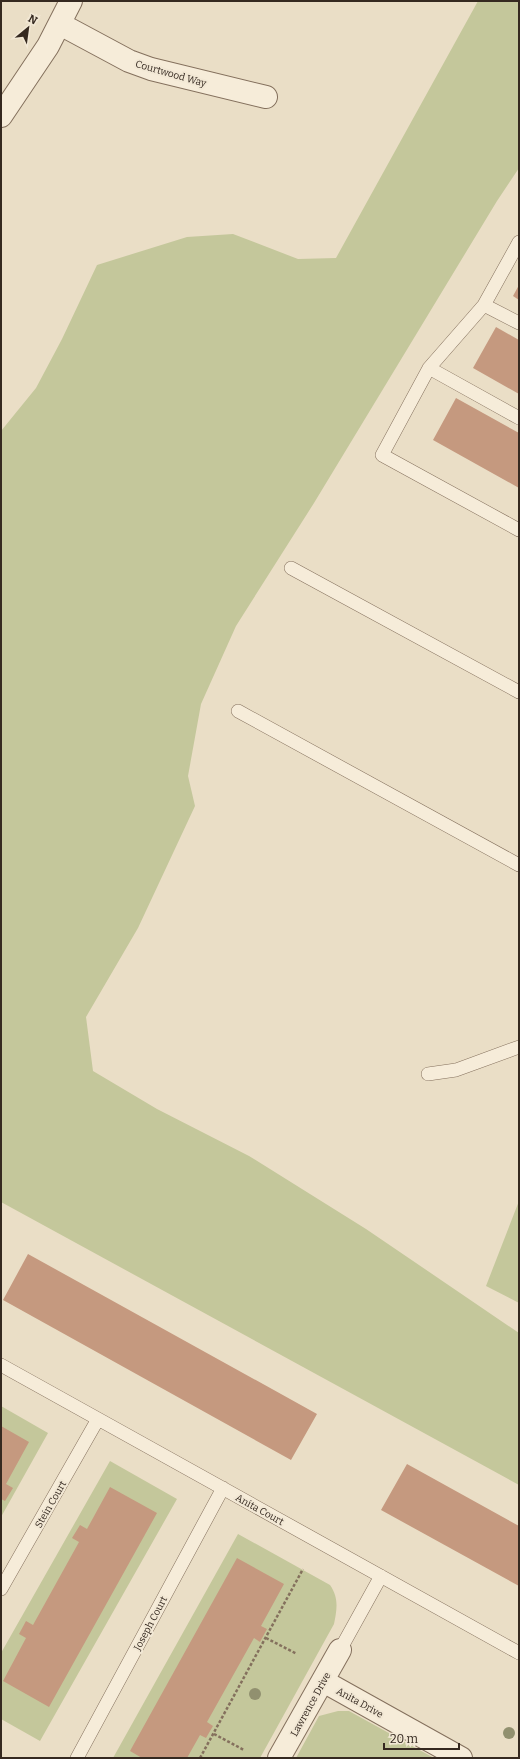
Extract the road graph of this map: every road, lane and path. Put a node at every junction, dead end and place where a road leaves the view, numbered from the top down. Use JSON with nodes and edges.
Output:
{"nodes":[{"id":1,"x":71,"y":1,"type":"edge"},
{"id":2,"x":60,"y":24,"type":"junction"},
{"id":3,"x":266,"y":97,"type":"dead end"},
{"id":4,"x":1,"y":116,"type":"edge"},
{"id":5,"x":519,"y":242,"type":"edge"},
{"id":6,"x":484,"y":305,"type":"junction"},
{"id":7,"x":519,"y":323,"type":"edge"},
{"id":8,"x":429,"y":368,"type":"junction"},
{"id":9,"x":519,"y":418,"type":"edge"},
{"id":10,"x":519,"y":530,"type":"edge"},
{"id":11,"x":291,"y":568,"type":"dead end"},
{"id":12,"x":519,"y":692,"type":"edge"},
{"id":13,"x":238,"y":711,"type":"dead end"},
{"id":14,"x":519,"y":864,"type":"edge"},
{"id":15,"x":519,"y":1047,"type":"edge"},
{"id":16,"x":428,"y":1074,"type":"dead end"},
{"id":17,"x":1,"y":1365,"type":"edge"},
{"id":18,"x":98,"y":1419,"type":"junction"},
{"id":19,"x":223,"y":1488,"type":"junction"},
{"id":20,"x":303,"y":1570,"type":"dead end"},
{"id":21,"x":381,"y":1576,"type":"junction"},
{"id":22,"x":1,"y":1589,"type":"edge"},
{"id":23,"x":266,"y":1638,"type":"junction"},
{"id":24,"x":340,"y":1650,"type":"joint"},
{"id":25,"x":519,"y":1653,"type":"edge"},
{"id":26,"x":297,"y":1654,"type":"dead end"},
{"id":27,"x":323,"y":1681,"type":"junction"},
{"id":28,"x":214,"y":1734,"type":"junction"},
{"id":29,"x":244,"y":1750,"type":"dead end"},
{"id":30,"x":77,"y":1758,"type":"edge"},
{"id":31,"x":200,"y":1758,"type":"edge"},
{"id":32,"x":279,"y":1758,"type":"edge"},
{"id":33,"x":461,"y":1758,"type":"edge"}],
"edges":[{"from":1,"to":2,"type":"street"},
{"from":2,"to":3,"type":"street","name":"Courtwood Way"},
{"from":2,"to":4,"type":"street"},
{"from":5,"to":6,"type":"lane"},
{"from":6,"to":7,"type":"lane"},
{"from":6,"to":8,"type":"lane"},
{"from":8,"to":9,"type":"lane"},
{"from":8,"to":10,"type":"lane"},
{"from":11,"to":12,"type":"lane"},
{"from":13,"to":14,"type":"lane"},
{"from":15,"to":16,"type":"lane"},
{"from":17,"to":18,"type":"lane","name":"Anita Court"},
{"from":18,"to":19,"type":"lane","name":"Anita Court"},
{"from":18,"to":22,"type":"lane","name":"Stein Court"},
{"from":19,"to":21,"type":"lane","name":"Anita Court"},
{"from":19,"to":30,"type":"lane","name":"Joseph Court"},
{"from":20,"to":23,"type":"path"},
{"from":21,"to":24,"type":"lane"},
{"from":21,"to":25,"type":"lane","name":"Anita Court"},
{"from":23,"to":26,"type":"path"},
{"from":23,"to":28,"type":"path"},
{"from":24,"to":27,"type":"street","name":"Lawrence Drive"},
{"from":27,"to":32,"type":"street","name":"Lawrence Drive"},
{"from":27,"to":33,"type":"street","name":"Anita Drive"},
{"from":28,"to":29,"type":"path"},
{"from":28,"to":31,"type":"path"}]}
